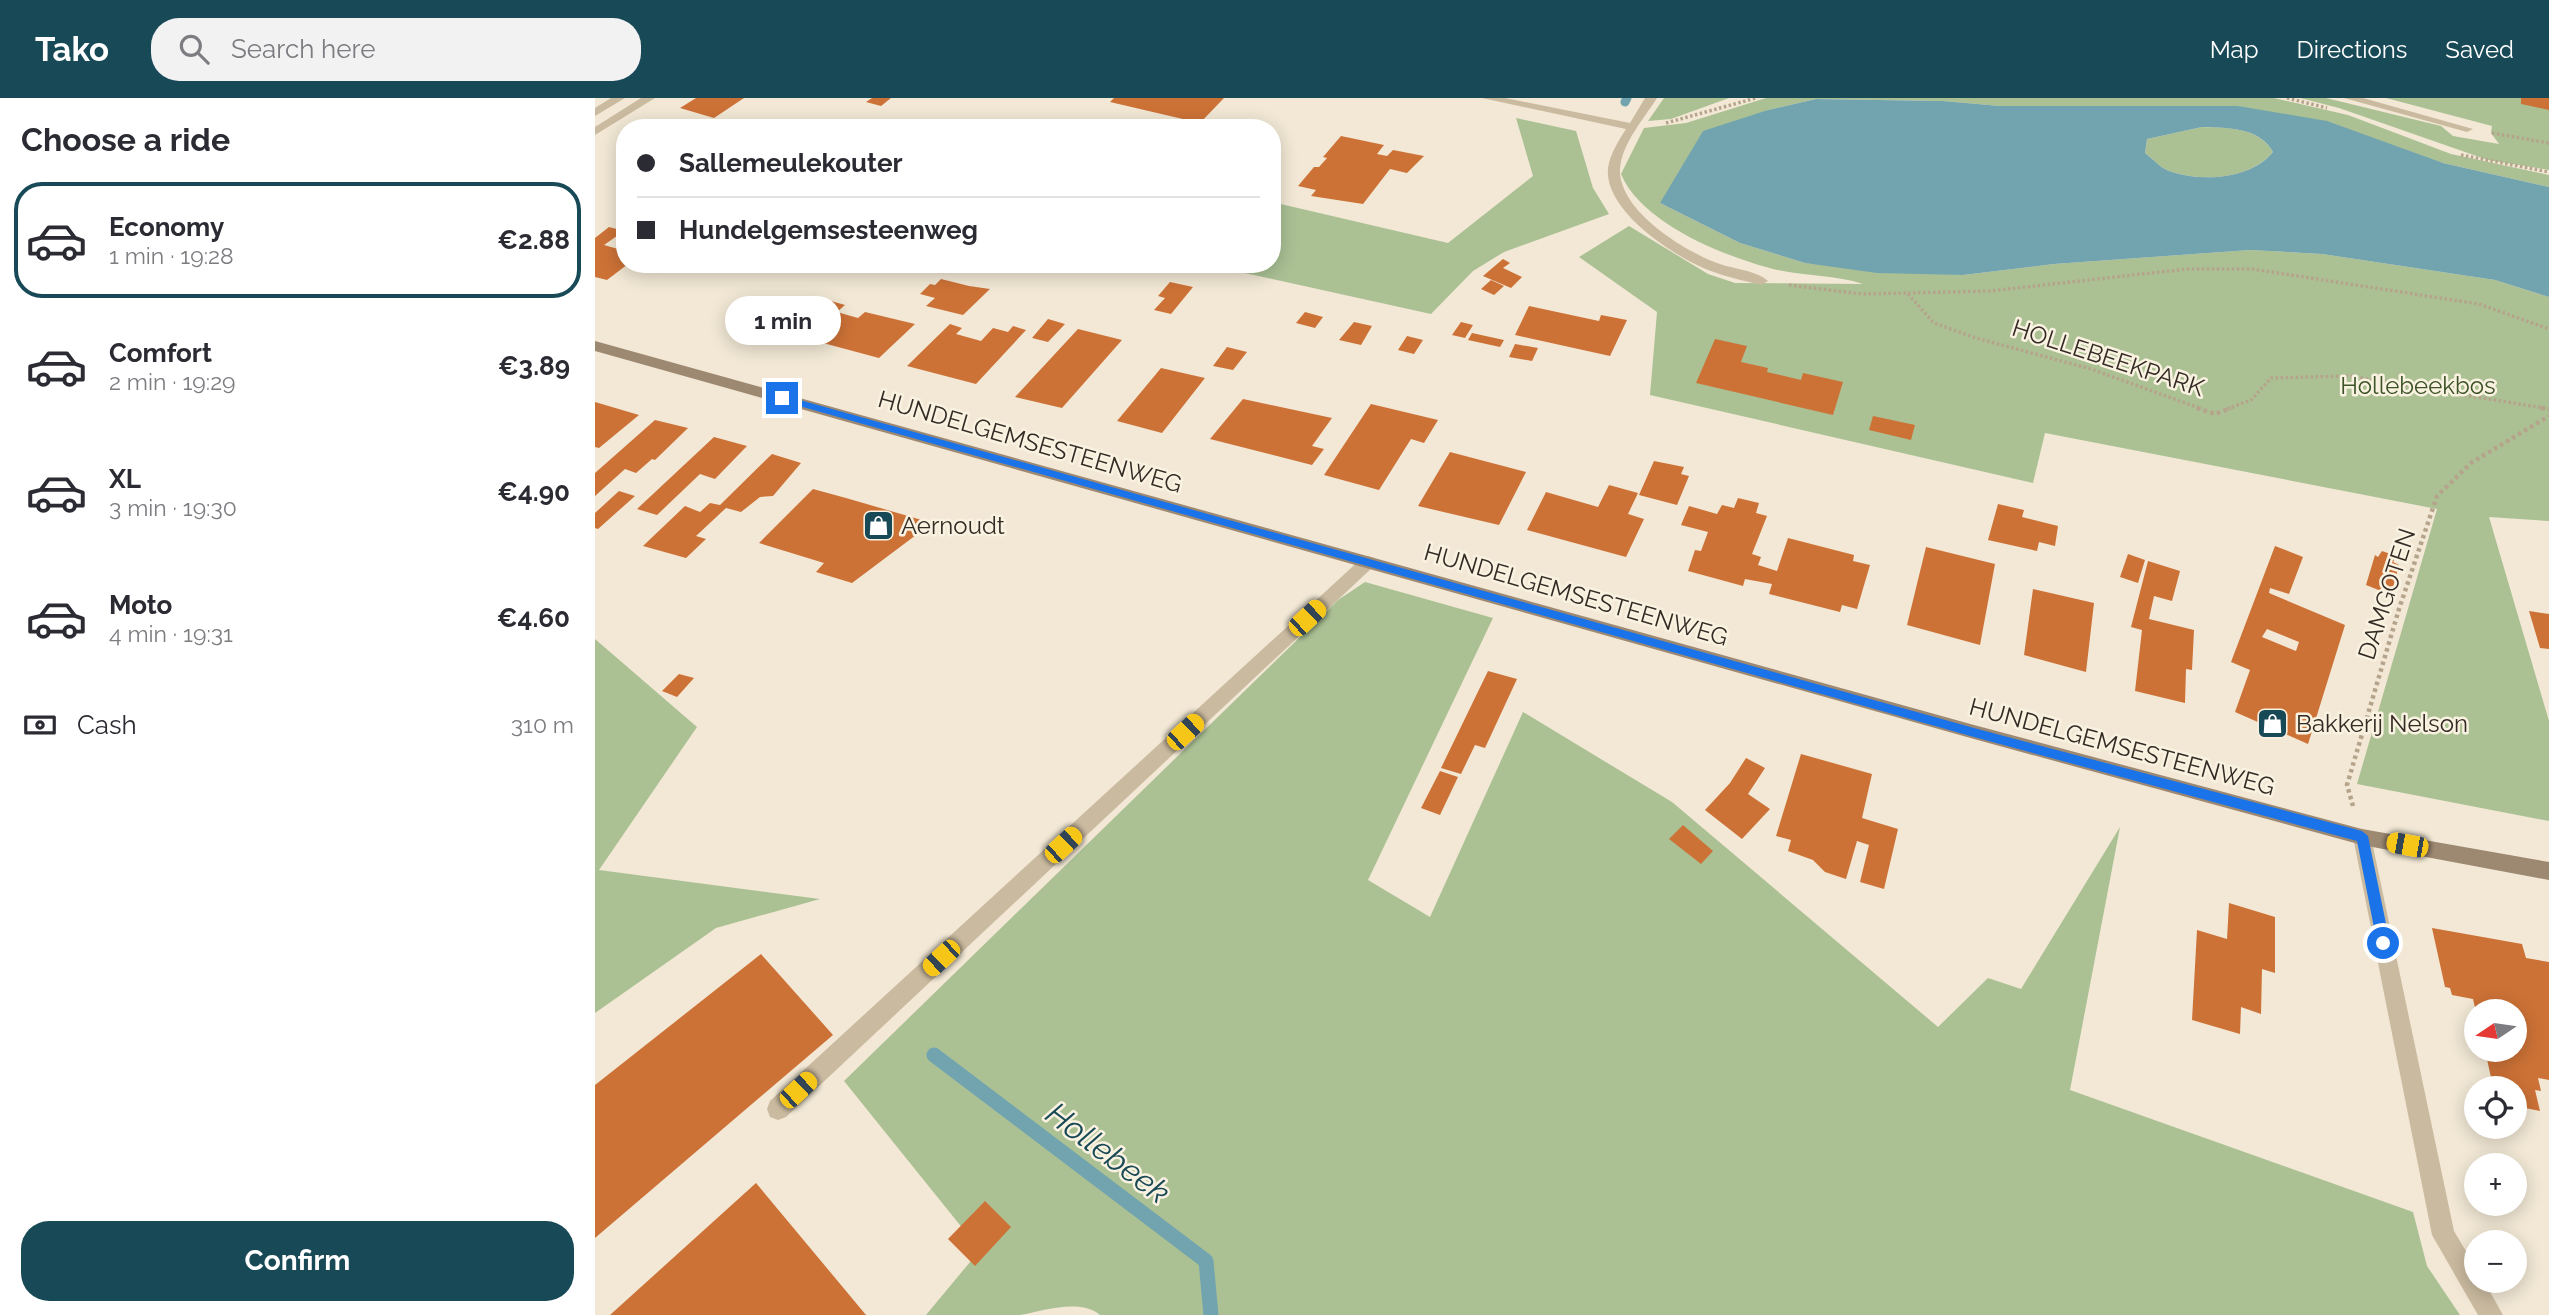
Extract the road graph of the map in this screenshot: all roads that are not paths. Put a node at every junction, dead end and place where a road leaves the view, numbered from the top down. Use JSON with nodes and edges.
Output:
{"nodes":[{"id":1,"x":619,"y":98,"type":"edge"},
{"id":2,"x":649,"y":98,"type":"edge"},
{"id":3,"x":1488,"y":98,"type":"edge"},
{"id":4,"x":1651,"y":98,"type":"edge"},
{"id":5,"x":2350,"y":98,"type":"edge"},
{"id":6,"x":595,"y":114,"type":"edge"},
{"id":7,"x":614,"y":120,"type":"junction"},
{"id":8,"x":1635,"y":127,"type":"junction"},
{"id":9,"x":2467,"y":129,"type":"road end"},
{"id":10,"x":595,"y":132,"type":"edge"},
{"id":11,"x":1761,"y":281,"type":"road end"},
{"id":12,"x":595,"y":346,"type":"edge"},
{"id":13,"x":1368,"y":562,"type":"junction"},
{"id":14,"x":2362,"y":836,"type":"junction"},
{"id":15,"x":2549,"y":872,"type":"edge"},
{"id":16,"x":778,"y":1109,"type":"dead end"},
{"id":17,"x":2491,"y":1315,"type":"edge"}],
"edges":[{"from":1,"to":6,"type":"street"},
{"from":2,"to":7,"type":"street"},
{"from":3,"to":8,"type":"street"},
{"from":4,"to":8,"type":"street"},
{"from":5,"to":9,"type":"street"},
{"from":6,"to":7,"type":"street"},
{"from":7,"to":10,"type":"street"},
{"from":8,"to":11,"type":"street"},
{"from":12,"to":13,"type":"main road","name":"HUNDELGEMSESTEENWEG"},
{"from":13,"to":14,"type":"main road","name":"HUNDELGEMSESTEENWEG"},
{"from":13,"to":16,"type":"street"},
{"from":14,"to":15,"type":"main road","name":"HUNDELGEMSESTEENWEG"},
{"from":14,"to":17,"type":"street"}]}
